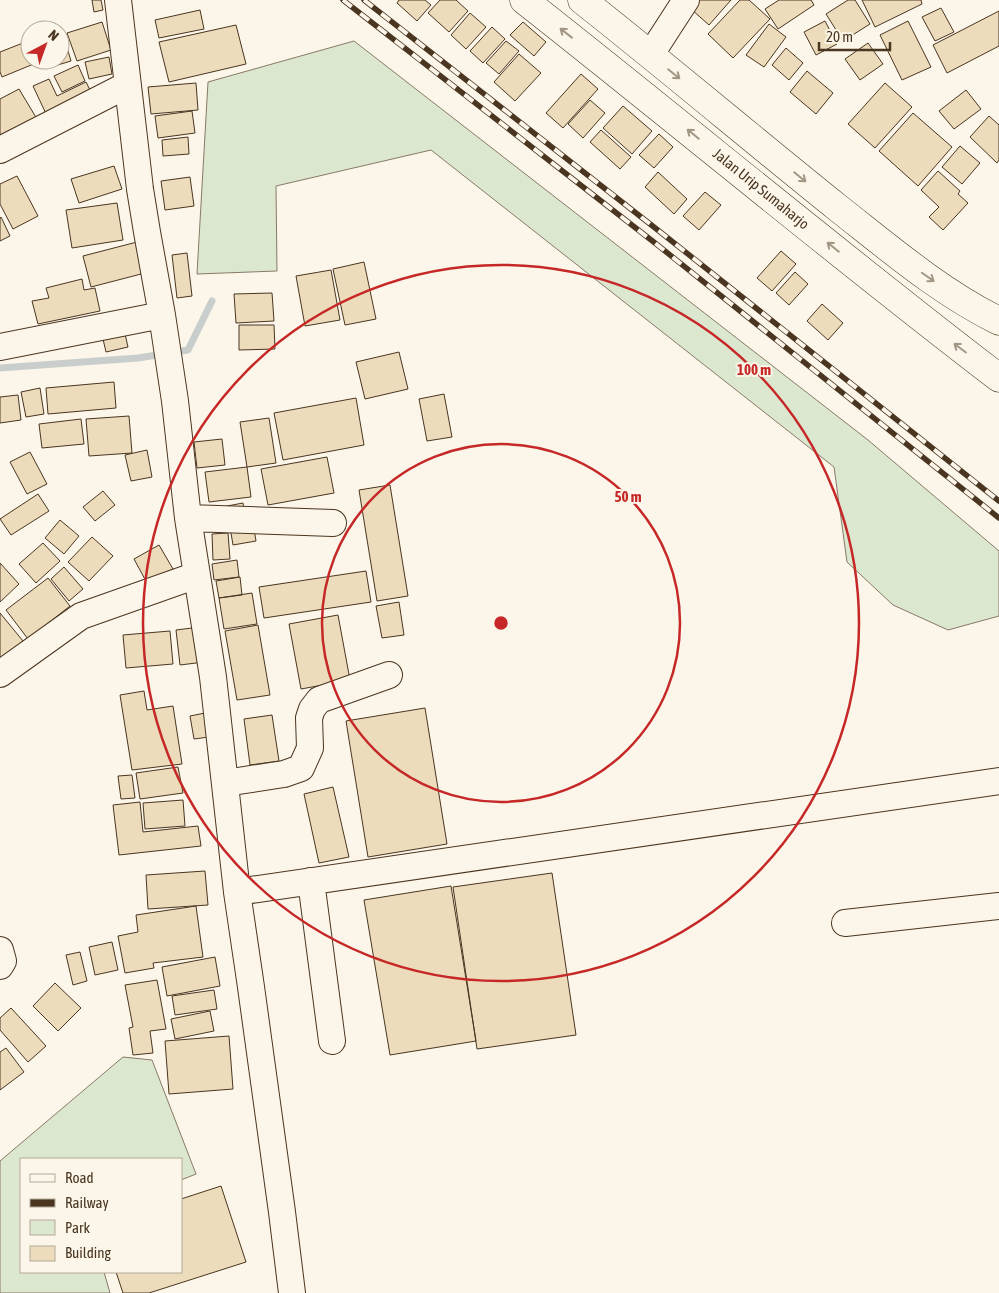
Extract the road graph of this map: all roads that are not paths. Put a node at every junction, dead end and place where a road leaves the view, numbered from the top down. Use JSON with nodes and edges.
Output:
{"nodes":[{"id":1,"x":118,"y":0,"type":"edge"},
{"id":2,"x":524,"y":0,"type":"edge"},
{"id":3,"x":582,"y":0,"type":"edge"},
{"id":4,"x":686,"y":0,"type":"edge"},
{"id":5,"x":651,"y":54,"type":"junction"},
{"id":6,"x":128,"y":85,"type":"junction"},
{"id":7,"x":0,"y":150,"type":"edge"},
{"id":8,"x":162,"y":314,"type":"junction"},
{"id":9,"x":999,"y":321,"type":"edge"},
{"id":10,"x":0,"y":347,"type":"edge"},
{"id":11,"x":999,"y":378,"type":"edge"},
{"id":12,"x":188,"y":518,"type":"junction"},
{"id":13,"x":333,"y":523,"type":"dead end"},
{"id":14,"x":197,"y":575,"type":"junction"},
{"id":15,"x":0,"y":674,"type":"edge"},
{"id":16,"x":389,"y":675,"type":"dead end"},
{"id":17,"x":999,"y":781,"type":"edge"},
{"id":18,"x":225,"y":783,"type":"junction"},
{"id":19,"x":310,"y":881,"type":"junction"},
{"id":20,"x":237,"y":892,"type":"junction"},
{"id":21,"x":999,"y":906,"type":"edge"},
{"id":22,"x":845,"y":923,"type":"dead end"},
{"id":23,"x":0,"y":950,"type":"edge"},
{"id":24,"x":0,"y":966,"type":"edge"},
{"id":25,"x":332,"y":1041,"type":"dead end"},
{"id":26,"x":292,"y":1293,"type":"edge"}],
"edges":[{"from":1,"to":6,"type":"street"},
{"from":11,"to":2,"type":"highway","name":"Jalan Urip Sumaharjo","one_way":true},
{"from":3,"to":5,"type":"highway"},
{"from":4,"to":5,"type":"street"},
{"from":5,"to":9,"type":"highway","one_way":true},
{"from":6,"to":7,"type":"street"},
{"from":6,"to":8,"type":"street"},
{"from":8,"to":10,"type":"street"},
{"from":8,"to":12,"type":"street"},
{"from":12,"to":13,"type":"street"},
{"from":12,"to":14,"type":"street"},
{"from":14,"to":15,"type":"street"},
{"from":14,"to":18,"type":"street"},
{"from":16,"to":18,"type":"street"},
{"from":17,"to":19,"type":"street"},
{"from":18,"to":20,"type":"street"},
{"from":19,"to":20,"type":"street"},
{"from":19,"to":25,"type":"street"},
{"from":20,"to":26,"type":"street"},
{"from":21,"to":22,"type":"street"},
{"from":23,"to":24,"type":"street"}]}
